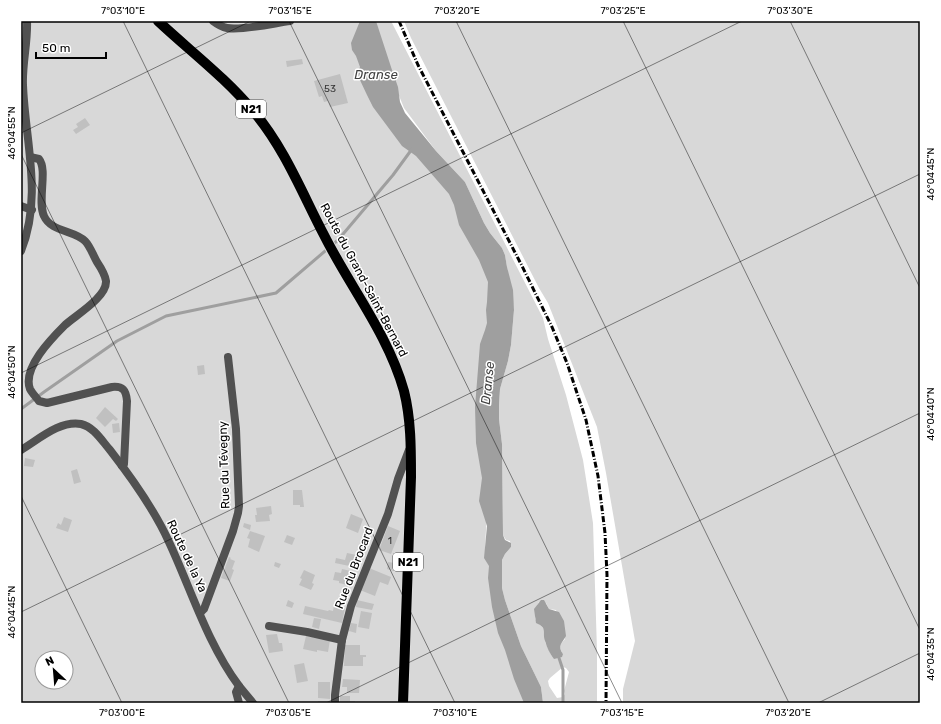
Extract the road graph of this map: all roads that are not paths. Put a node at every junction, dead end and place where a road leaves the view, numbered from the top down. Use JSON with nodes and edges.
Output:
{"nodes":[{"id":1,"x":28,"y":21,"type":"edge"},
{"id":2,"x":158,"y":21,"type":"edge"},
{"id":3,"x":290,"y":21,"type":"edge"},
{"id":4,"x":216,"y":23,"type":"edge"},
{"id":5,"x":22,"y":93,"type":"edge"},
{"id":6,"x":30,"y":157,"type":"junction"},
{"id":7,"x":21,"y":206,"type":"edge"},
{"id":8,"x":32,"y":210,"type":"junction"},
{"id":9,"x":21,"y":251,"type":"edge"},
{"id":10,"x":228,"y":357,"type":"dead end"},
{"id":11,"x":411,"y":445,"type":"junction"},
{"id":12,"x":21,"y":450,"type":"edge"},
{"id":13,"x":122,"y":466,"type":"junction"},
{"id":14,"x":200,"y":613,"type":"junction"},
{"id":15,"x":269,"y":626,"type":"dead end"},
{"id":16,"x":342,"y":640,"type":"junction"},
{"id":17,"x":238,"y":686,"type":"junction"},
{"id":18,"x":239,"y":703,"type":"edge"},
{"id":19,"x":253,"y":703,"type":"edge"},
{"id":20,"x":335,"y":703,"type":"edge"},
{"id":21,"x":403,"y":703,"type":"edge"}],
"edges":[{"from":1,"to":5,"type":"street"},
{"from":2,"to":11,"type":"main road","name":"Route du Grand-Saint-Bernard","number":"N21"},
{"from":3,"to":4,"type":"street"},
{"from":5,"to":6,"type":"street"},
{"from":6,"to":8,"type":"street"},
{"from":6,"to":13,"type":"street"},
{"from":7,"to":8,"type":"street"},
{"from":8,"to":9,"type":"street"},
{"from":10,"to":14,"type":"street","name":"Rue du Tévegny"},
{"from":11,"to":16,"type":"street","name":"Rue du Brocard"},
{"from":11,"to":21,"type":"main road","name":"Route du Grand-Saint-Bernard","number":"N21"},
{"from":12,"to":13,"type":"street","name":"Route de la Ya"},
{"from":13,"to":14,"type":"street","name":"Route de la Ya"},
{"from":14,"to":17,"type":"street","name":"Route de la Ya"},
{"from":15,"to":16,"type":"street"},
{"from":16,"to":20,"type":"street","name":"Rue du Brocard"},
{"from":17,"to":18,"type":"street"},
{"from":17,"to":19,"type":"street","name":"Route de la Ya"}]}
